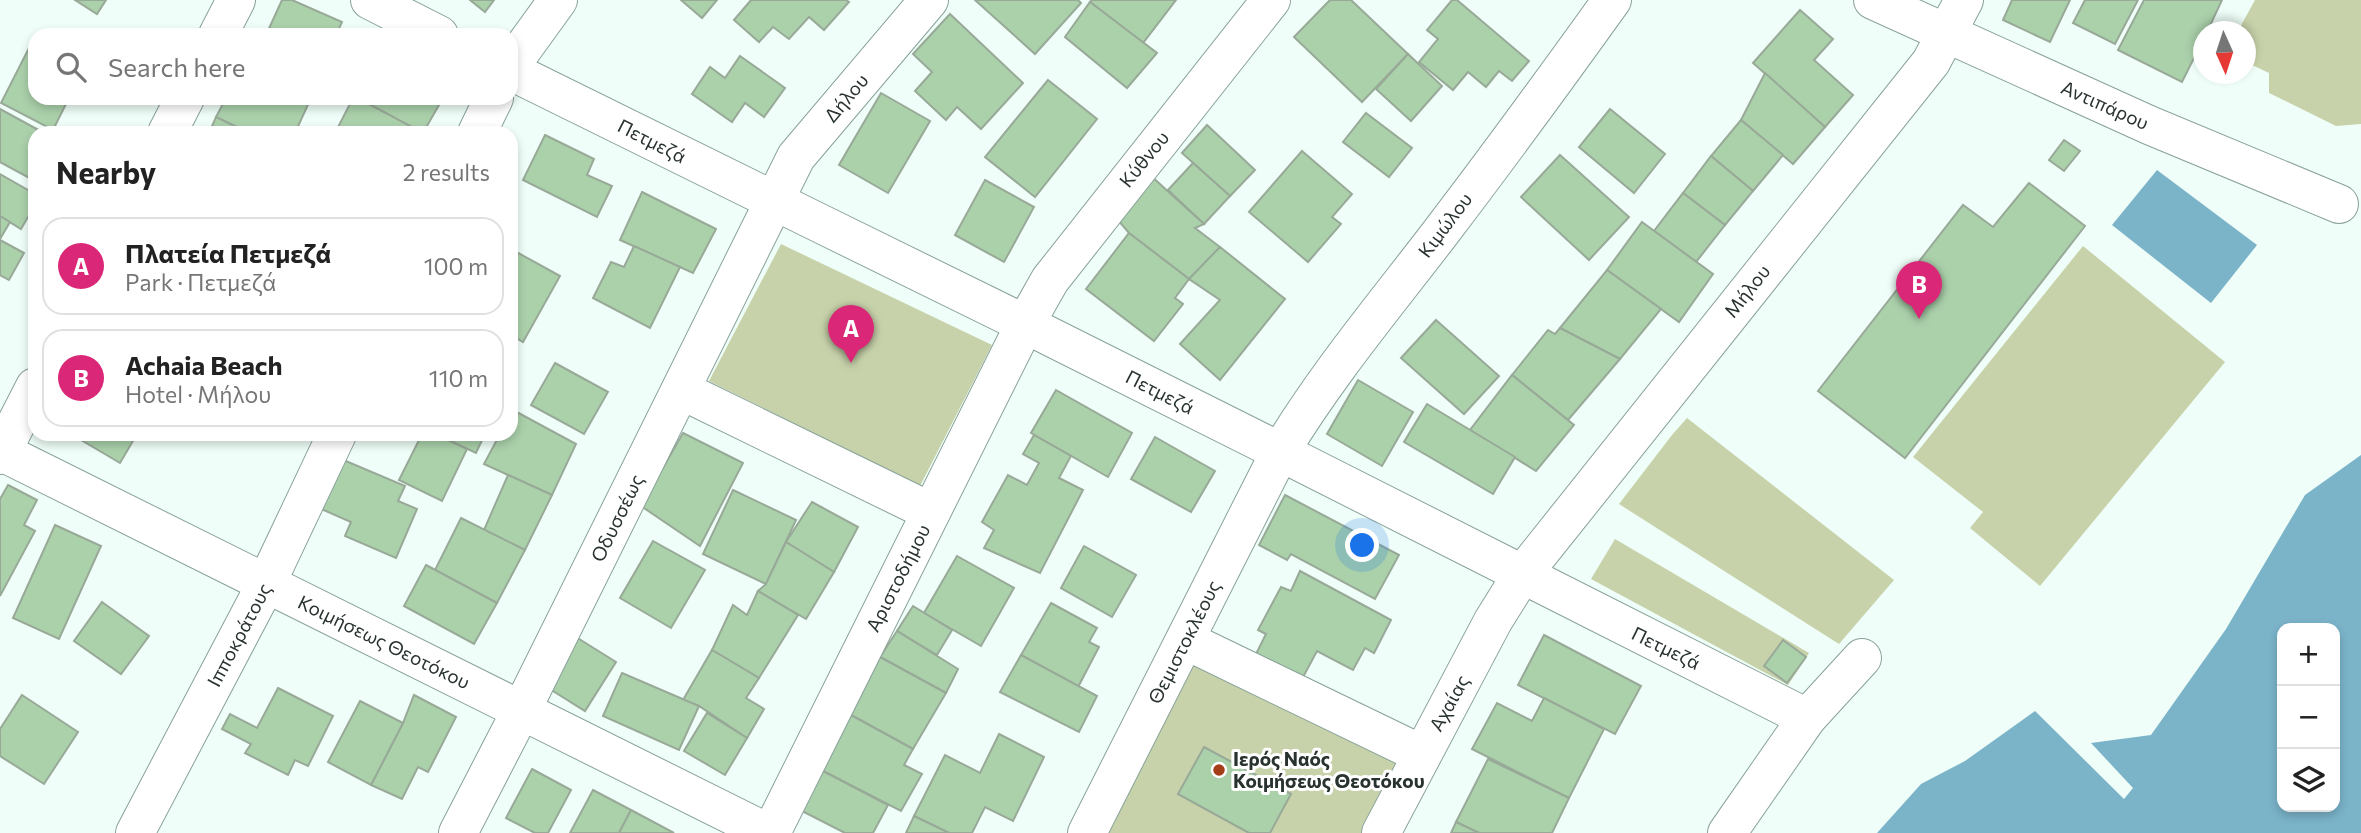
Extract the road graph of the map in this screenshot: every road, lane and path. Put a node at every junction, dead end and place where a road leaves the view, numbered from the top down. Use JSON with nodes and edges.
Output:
{"nodes":[{"id":1,"x":236,"y":0,"type":"edge"},
{"id":2,"x":370,"y":0,"type":"edge"},
{"id":3,"x":558,"y":0,"type":"edge"},
{"id":4,"x":929,"y":0,"type":"edge"},
{"id":5,"x":1271,"y":0,"type":"edge"},
{"id":6,"x":1612,"y":0,"type":"edge"},
{"id":7,"x":1873,"y":0,"type":"edge"},
{"id":8,"x":1964,"y":0,"type":"edge"},
{"id":9,"x":222,"y":28,"type":"edge"},
{"id":10,"x":425,"y":28,"type":"edge"},
{"id":11,"x":1948,"y":34,"type":"junction"},
{"id":12,"x":518,"y":55,"type":"edge"},
{"id":13,"x":518,"y":74,"type":"edge"},
{"id":14,"x":181,"y":105,"type":"edge"},
{"id":15,"x":491,"y":105,"type":"edge"},
{"id":16,"x":171,"y":126,"type":"edge"},
{"id":17,"x":480,"y":126,"type":"edge"},
{"id":18,"x":774,"y":202,"type":"junction"},
{"id":19,"x":2339,"y":204,"type":"dead end"},
{"id":20,"x":1025,"y":324,"type":"junction"},
{"id":21,"x":681,"y":390,"type":"junction"},
{"id":22,"x":28,"y":400,"type":"edge"},
{"id":23,"x":334,"y":441,"type":"edge"},
{"id":24,"x":1,"y":452,"type":"edge"},
{"id":25,"x":1280,"y":452,"type":"junction"},
{"id":26,"x":931,"y":512,"type":"junction"},
{"id":27,"x":1521,"y":576,"type":"junction"},
{"id":28,"x":266,"y":584,"type":"junction"},
{"id":29,"x":1185,"y":640,"type":"junction"},
{"id":30,"x":1862,"y":658,"type":"dead end"},
{"id":31,"x":522,"y":711,"type":"junction"},
{"id":32,"x":1807,"y":718,"type":"junction"},
{"id":33,"x":1421,"y":754,"type":"junction"},
{"id":34,"x":135,"y":833,"type":"edge"},
{"id":35,"x":457,"y":833,"type":"edge"},
{"id":36,"x":769,"y":833,"type":"edge"},
{"id":37,"x":1087,"y":833,"type":"edge"},
{"id":38,"x":1381,"y":833,"type":"edge"},
{"id":39,"x":1727,"y":833,"type":"edge"}],
"edges":[{"from":1,"to":9,"type":"street"},
{"from":2,"to":10,"type":"street"},
{"from":3,"to":12,"type":"street"},
{"from":4,"to":18,"type":"street","name":"Δήλου"},
{"from":5,"to":20,"type":"street","name":"Κύθνου"},
{"from":6,"to":25,"type":"street","name":"Κιμώλου"},
{"from":7,"to":11,"type":"street","name":"Αντιπάρου"},
{"from":8,"to":11,"type":"street","name":"Μήλου"},
{"from":11,"to":19,"type":"street","name":"Αντιπάρου"},
{"from":11,"to":27,"type":"street","name":"Μήλου"},
{"from":13,"to":18,"type":"street","name":"Πετμεζά"},
{"from":14,"to":16,"type":"street"},
{"from":15,"to":17,"type":"street"},
{"from":18,"to":20,"type":"street","name":"Πετμεζά"},
{"from":18,"to":21,"type":"street","name":"Οδυσσέως"},
{"from":20,"to":25,"type":"street","name":"Πετμεζά"},
{"from":20,"to":26,"type":"street","name":"Αριστοδήμου"},
{"from":21,"to":26,"type":"street"},
{"from":21,"to":31,"type":"street","name":"Οδυσσέως"},
{"from":22,"to":24,"type":"street"},
{"from":23,"to":28,"type":"street","name":"Ιπποκράτους"},
{"from":24,"to":28,"type":"street","name":"Κοιμήσεως Θεοτόκου"},
{"from":25,"to":27,"type":"street","name":"Πετμεζά"},
{"from":25,"to":29,"type":"street","name":"Θεμιστοκλέους"},
{"from":26,"to":36,"type":"street","name":"Αριστοδήμου"},
{"from":27,"to":32,"type":"street","name":"Πετμεζά"},
{"from":27,"to":33,"type":"street","name":"Αχαίας"},
{"from":28,"to":31,"type":"street","name":"Κοιμήσεως Θεοτόκου"},
{"from":28,"to":34,"type":"street","name":"Ιπποκράτους"},
{"from":29,"to":33,"type":"street"},
{"from":29,"to":37,"type":"street","name":"Θεμιστοκλέους"},
{"from":30,"to":32,"type":"street"},
{"from":31,"to":35,"type":"street","name":"Οδυσσέως"},
{"from":31,"to":36,"type":"street","name":"Κοιμήσεως Θεοτόκου"},
{"from":32,"to":39,"type":"street"},
{"from":33,"to":38,"type":"street","name":"Αχαίας"}]}
